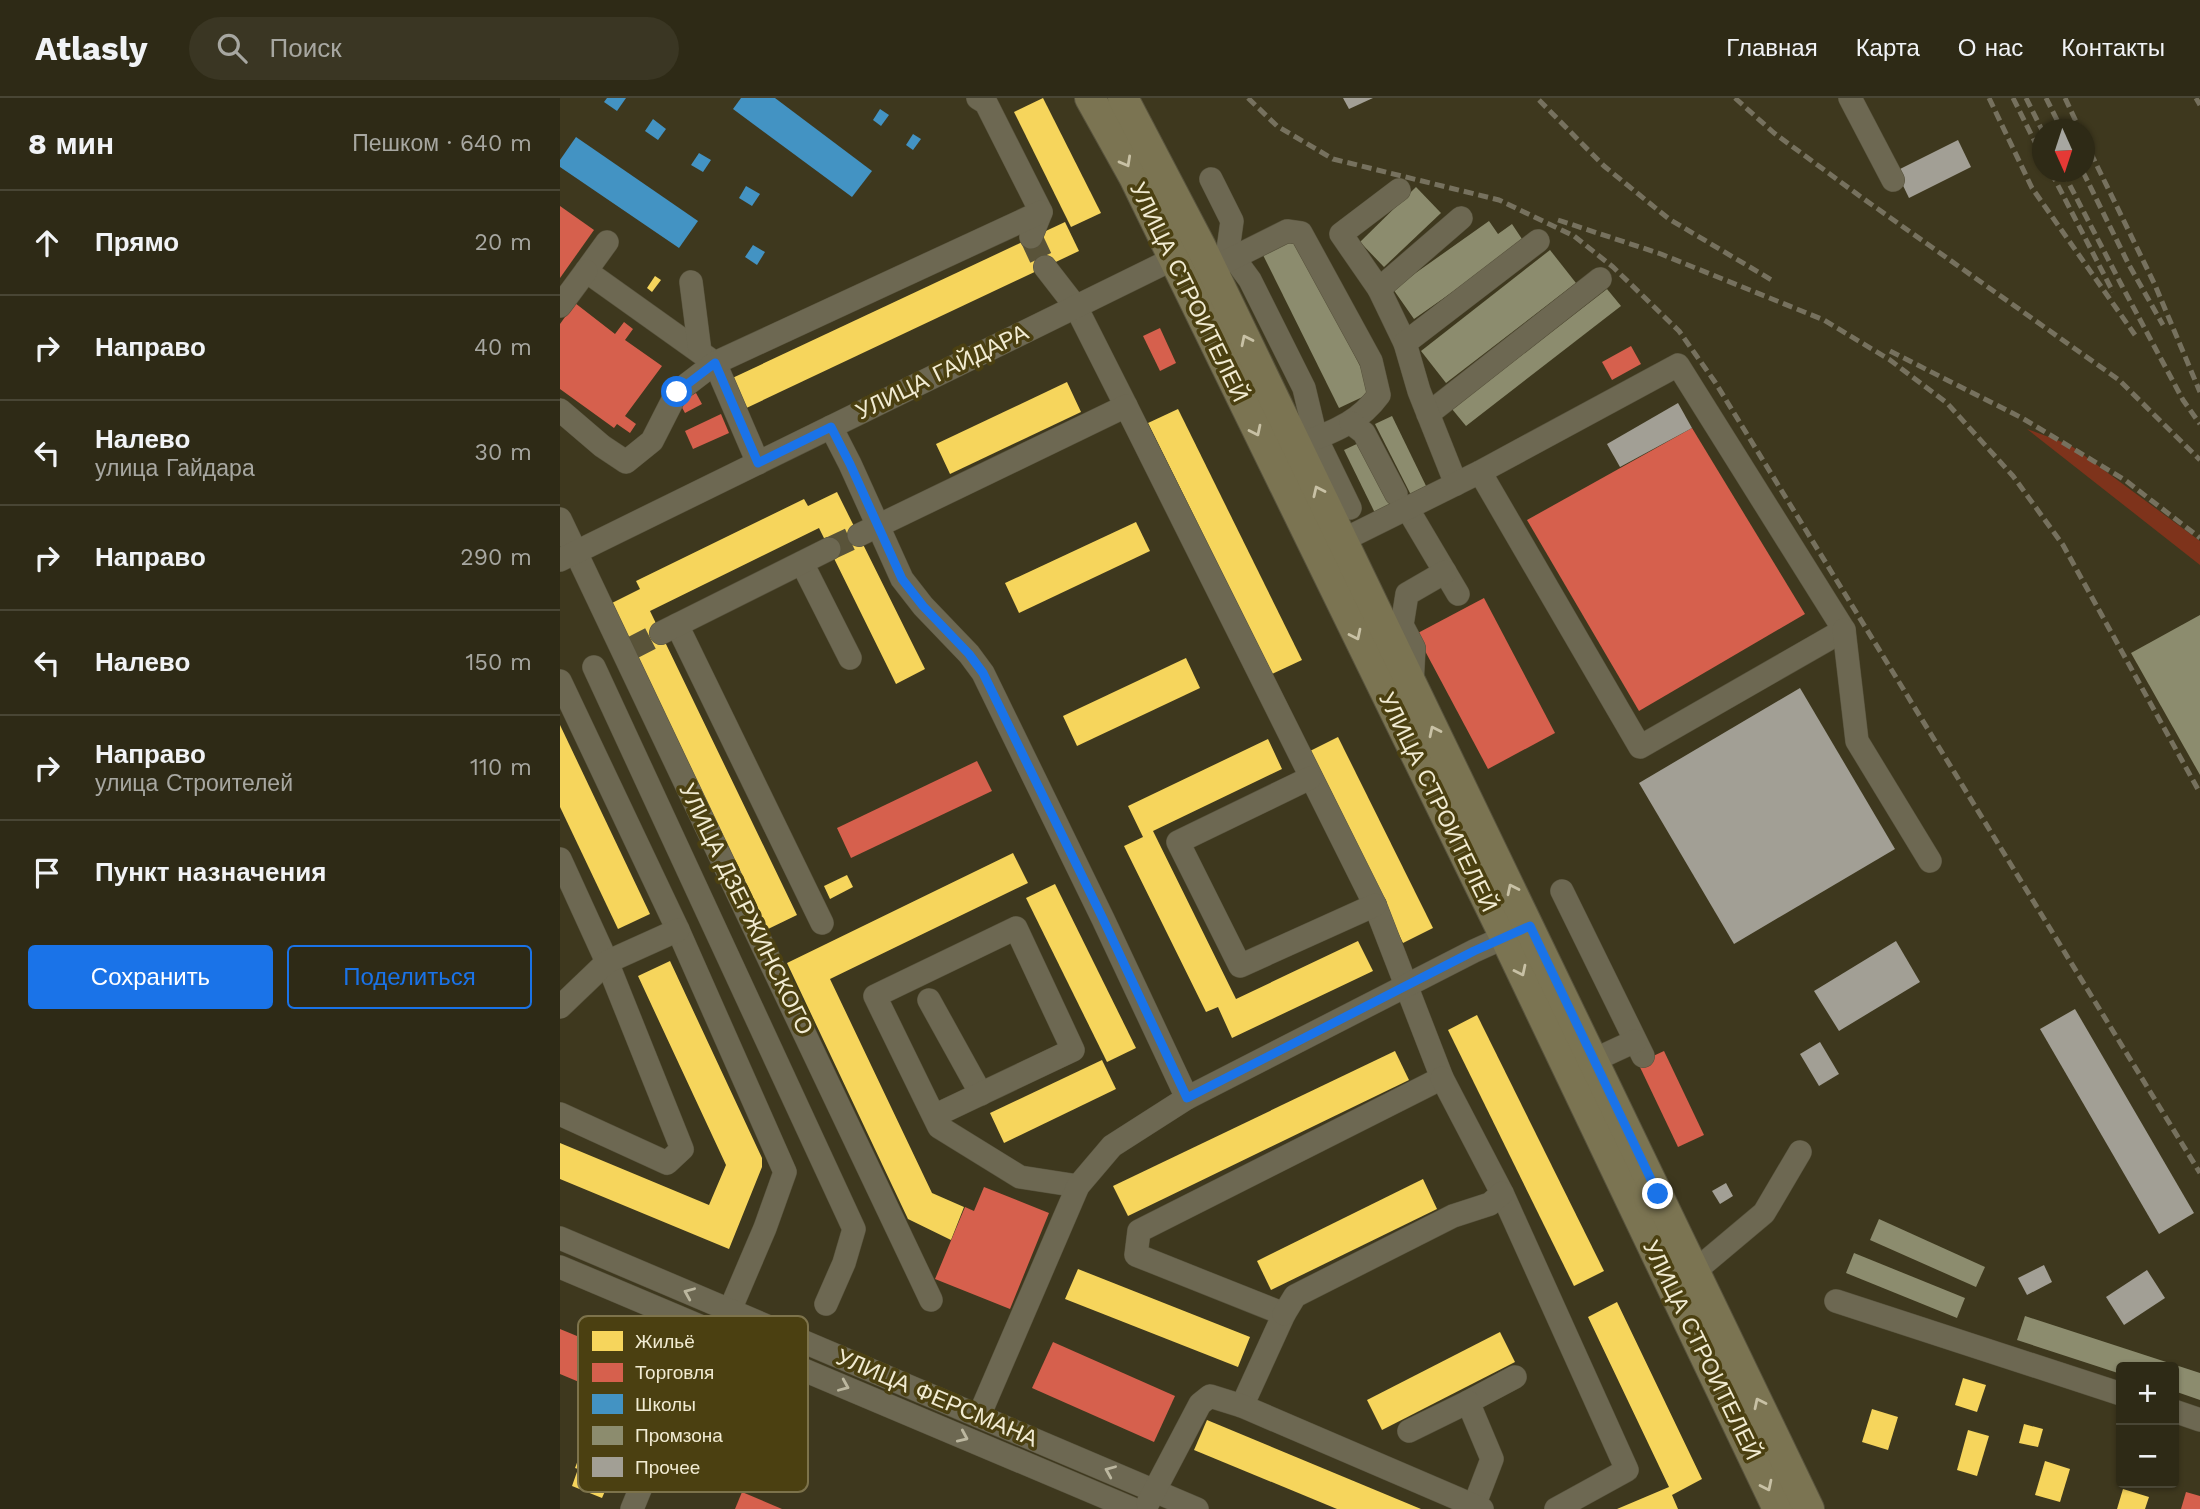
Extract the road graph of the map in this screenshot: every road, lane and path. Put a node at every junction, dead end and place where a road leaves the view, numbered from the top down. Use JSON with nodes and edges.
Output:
{"nodes":[{"id":1,"x":978,"y":98,"type":"edge"},
{"id":2,"x":1090,"y":98,"type":"edge"},
{"id":3,"x":1123,"y":98,"type":"edge"},
{"id":4,"x":1850,"y":98,"type":"edge"},
{"id":5,"x":1211,"y":179,"type":"dead end"},
{"id":6,"x":1893,"y":180,"type":"dead end"},
{"id":7,"x":1399,"y":190,"type":"dead end"},
{"id":8,"x":1041,"y":212,"type":"junction"},
{"id":9,"x":1461,"y":218,"type":"dead end"},
{"id":10,"x":1031,"y":237,"type":"dead end"},
{"id":11,"x":1538,"y":241,"type":"dead end"},
{"id":12,"x":607,"y":242,"type":"dead end"},
{"id":13,"x":1216,"y":258,"type":"junction"},
{"id":14,"x":1173,"y":259,"type":"junction"},
{"id":15,"x":1045,"y":267,"type":"tunnel mouth"},
{"id":16,"x":586,"y":271,"type":"junction"},
{"id":17,"x":1600,"y":279,"type":"dead end"},
{"id":18,"x":691,"y":282,"type":"dead end"},
{"id":19,"x":1379,"y":289,"type":"junction"},
{"id":20,"x":560,"y":306,"type":"edge"},
{"id":21,"x":1076,"y":307,"type":"junction"},
{"id":22,"x":1405,"y":343,"type":"junction"},
{"id":23,"x":708,"y":357,"type":"junction"},
{"id":24,"x":1126,"y":406,"type":"junction"},
{"id":25,"x":560,"y":410,"type":"edge"},
{"id":26,"x":1428,"y":414,"type":"junction"},
{"id":27,"x":1351,"y":423,"type":"junction"},
{"id":28,"x":831,"y":427,"type":"junction"},
{"id":29,"x":1307,"y":442,"type":"junction"},
{"id":30,"x":758,"y":463,"type":"junction"},
{"id":31,"x":1480,"y":472,"type":"junction"},
{"id":32,"x":1456,"y":484,"type":"junction"},
{"id":33,"x":1401,"y":501,"type":"junction"},
{"id":34,"x":1350,"y":508,"type":"dead end"},
{"id":35,"x":560,"y":519,"type":"edge"},
{"id":36,"x":868,"y":529,"type":"junction"},
{"id":37,"x":1329,"y":547,"type":"junction"},
{"id":38,"x":829,"y":549,"type":"tunnel mouth"},
{"id":39,"x":568,"y":556,"type":"edge"},
{"id":40,"x":802,"y":563,"type":"junction"},
{"id":41,"x":1445,"y":572,"type":"junction"},
{"id":42,"x":1458,"y":594,"type":"dead end"},
{"id":43,"x":1844,"y":630,"type":"junction"},
{"id":44,"x":627,"y":650,"type":"junction"},
{"id":45,"x":850,"y":658,"type":"dead end"},
{"id":46,"x":594,"y":667,"type":"junction"},
{"id":47,"x":560,"y":682,"type":"edge"},
{"id":48,"x":1412,"y":685,"type":"junction"},
{"id":49,"x":1310,"y":779,"type":"junction"},
{"id":50,"x":560,"y":859,"type":"edge"},
{"id":51,"x":1930,"y":861,"type":"dead end"},
{"id":52,"x":1562,"y":891,"type":"dead end"},
{"id":53,"x":1374,"y":905,"type":"junction"},
{"id":54,"x":822,"y":923,"type":"dead end"},
{"id":55,"x":678,"y":930,"type":"junction"},
{"id":56,"x":1517,"y":931,"type":"junction"},
{"id":57,"x":607,"y":961,"type":"junction"},
{"id":58,"x":1406,"y":987,"type":"junction"},
{"id":59,"x":929,"y":1000,"type":"dead end"},
{"id":60,"x":560,"y":1007,"type":"edge"},
{"id":61,"x":1594,"y":1060,"type":"junction"},
{"id":62,"x":1442,"y":1078,"type":"junction"},
{"id":63,"x":981,"y":1094,"type":"junction"},
{"id":64,"x":1187,"y":1098,"type":"junction"},
{"id":65,"x":560,"y":1114,"type":"edge"},
{"id":66,"x":934,"y":1116,"type":"junction"},
{"id":67,"x":1800,"y":1152,"type":"dead end"},
{"id":68,"x":1078,"y":1186,"type":"junction"},
{"id":69,"x":1502,"y":1193,"type":"junction"},
{"id":70,"x":1646,"y":1200,"type":"junction"},
{"id":71,"x":560,"y":1238,"type":"edge"},
{"id":72,"x":560,"y":1267,"type":"edge"},
{"id":73,"x":1691,"y":1283,"type":"junction"},
{"id":74,"x":931,"y":1300,"type":"dead end"},
{"id":75,"x":1836,"y":1301,"type":"dead end"},
{"id":76,"x":826,"y":1304,"type":"dead end"},
{"id":77,"x":730,"y":1310,"type":"junction"},
{"id":78,"x":1284,"y":1314,"type":"junction"},
{"id":79,"x":676,"y":1316,"type":"edge"},
{"id":80,"x":744,"y":1316,"type":"edge"},
{"id":81,"x":808,"y":1343,"type":"edge"},
{"id":82,"x":808,"y":1372,"type":"edge"},
{"id":83,"x":1515,"y":1377,"type":"dead end"},
{"id":84,"x":2116,"y":1392,"type":"edge"},
{"id":85,"x":1468,"y":1402,"type":"junction"},
{"id":86,"x":1242,"y":1406,"type":"junction"},
{"id":87,"x":2179,"y":1413,"type":"edge"},
{"id":88,"x":979,"y":1416,"type":"junction"},
{"id":89,"x":2200,"y":1420,"type":"edge"},
{"id":90,"x":1409,"y":1431,"type":"dead end"},
{"id":91,"x":639,"y":1492,"type":"edge"},
{"id":92,"x":1150,"y":1500,"type":"edge"},
{"id":93,"x":1478,"y":1507,"type":"edge"},
{"id":94,"x":632,"y":1509,"type":"edge"},
{"id":95,"x":1133,"y":1509,"type":"edge"},
{"id":96,"x":1197,"y":1509,"type":"edge"},
{"id":97,"x":1556,"y":1509,"type":"edge"},
{"id":98,"x":1778,"y":1509,"type":"edge"},
{"id":99,"x":1809,"y":1509,"type":"edge"}],
"edges":[{"from":1,"to":8,"type":"street"},
{"from":2,"to":14,"type":"main road","name":"УЛИЦА СТРОИТЕЛЕЙ","one_way":true},
{"from":3,"to":13,"type":"main road","name":"УЛИЦА СТРОИТЕЛЕЙ"},
{"from":4,"to":6,"type":"street"},
{"from":5,"to":13,"type":"street"},
{"from":7,"to":19,"type":"street"},
{"from":8,"to":10,"type":"street"},
{"from":8,"to":23,"type":"street"},
{"from":9,"to":19,"type":"street"},
{"from":11,"to":22,"type":"street"},
{"from":12,"to":16,"type":"street"},
{"from":13,"to":14,"type":"main road"},
{"from":13,"to":27,"type":"street"},
{"from":13,"to":29,"type":"main road","name":"УЛИЦА СТРОИТЕЛЕЙ"},
{"from":14,"to":21,"type":"street","name":"УЛИЦА ГАЙДАРА"},
{"from":14,"to":37,"type":"main road","name":"УЛИЦА СТРОИТЕЛЕЙ","one_way":true},
{"from":15,"to":21,"type":"street"},
{"from":16,"to":20,"type":"street"},
{"from":16,"to":23,"type":"street"},
{"from":17,"to":26,"type":"street"},
{"from":18,"to":23,"type":"street"},
{"from":19,"to":22,"type":"street"},
{"from":21,"to":24,"type":"street"},
{"from":21,"to":28,"type":"street","name":"УЛИЦА ГАЙДАРА"},
{"from":22,"to":26,"type":"street"},
{"from":23,"to":25,"type":"street"},
{"from":23,"to":30,"type":"street"},
{"from":24,"to":36,"type":"street"},
{"from":24,"to":49,"type":"street"},
{"from":26,"to":32,"type":"street"},
{"from":27,"to":29,"type":"street"},
{"from":27,"to":33,"type":"street"},
{"from":28,"to":30,"type":"street","name":"УЛИЦА ГАЙДАРА"},
{"from":28,"to":36,"type":"street"},
{"from":29,"to":34,"type":"street"},
{"from":37,"to":29,"type":"main road","name":"УЛИЦА СТРОИТЕЛЕЙ","one_way":true},
{"from":30,"to":39,"type":"street","name":"УЛИЦА ГАЙДАРА"},
{"from":31,"to":32,"type":"street"},
{"from":31,"to":43,"type":"street"},
{"from":31,"to":43,"type":"street"},
{"from":32,"to":33,"type":"street"},
{"from":33,"to":37,"type":"street"},
{"from":33,"to":41,"type":"street"},
{"from":35,"to":39,"type":"street","name":"УЛИЦА ДЗЕРЖИНСКОГО"},
{"from":36,"to":64,"type":"street"},
{"from":37,"to":48,"type":"main road","name":"УЛИЦА СТРОИТЕЛЕЙ"},
{"from":37,"to":56,"type":"main road","name":"УЛИЦА СТРОИТЕЛЕЙ","one_way":true},
{"from":38,"to":40,"type":"street"},
{"from":39,"to":44,"type":"street","name":"УЛИЦА ДЗЕРЖИНСКОГО"},
{"from":40,"to":45,"type":"street"},
{"from":40,"to":54,"type":"street"},
{"from":41,"to":42,"type":"street"},
{"from":41,"to":48,"type":"street"},
{"from":43,"to":51,"type":"street"},
{"from":44,"to":46,"type":"street"},
{"from":44,"to":74,"type":"street","name":"УЛИЦА ДЗЕРЖИНСКОГО"},
{"from":46,"to":47,"type":"street"},
{"from":46,"to":76,"type":"street","name":"УЛИЦА ДЗЕРЖИНСКОГО"},
{"from":47,"to":55,"type":"street"},
{"from":56,"to":48,"type":"main road","name":"УЛИЦА СТРОИТЕЛЕЙ","one_way":true},
{"from":49,"to":53,"type":"street"},
{"from":49,"to":53,"type":"street"},
{"from":50,"to":57,"type":"street"},
{"from":52,"to":61,"type":"street"},
{"from":53,"to":58,"type":"street"},
{"from":55,"to":57,"type":"street"},
{"from":55,"to":77,"type":"street"},
{"from":56,"to":58,"type":"street"},
{"from":56,"to":61,"type":"main road","name":"УЛИЦА СТРОИТЕЛЕЙ"},
{"from":56,"to":70,"type":"main road","name":"УЛИЦА СТРОИТЕЛЕЙ","one_way":true},
{"from":57,"to":60,"type":"street"},
{"from":57,"to":65,"type":"street"},
{"from":58,"to":62,"type":"street"},
{"from":58,"to":64,"type":"street"},
{"from":59,"to":63,"type":"street"},
{"from":61,"to":70,"type":"main road","name":"УЛИЦА СТРОИТЕЛЕЙ"},
{"from":62,"to":69,"type":"street"},
{"from":62,"to":78,"type":"street"},
{"from":63,"to":66,"type":"street"},
{"from":63,"to":66,"type":"street"},
{"from":64,"to":68,"type":"street"},
{"from":66,"to":68,"type":"street"},
{"from":67,"to":73,"type":"street"},
{"from":68,"to":88,"type":"street"},
{"from":69,"to":78,"type":"street"},
{"from":69,"to":97,"type":"street"},
{"from":70,"to":73,"type":"main road","name":"УЛИЦА СТРОИТЕЛЕЙ"},
{"from":77,"to":71,"type":"street","name":"УЛИЦА ФЕРСМАНА","one_way":true},
{"from":72,"to":79,"type":"street","name":"УЛИЦА ФЕРСМАНА","one_way":true},
{"from":73,"to":98,"type":"main road","name":"УЛИЦА СТРОИТЕЛЕЙ","one_way":true},
{"from":99,"to":73,"type":"main road","name":"УЛИЦА СТРОИТЕЛЕЙ","one_way":true},
{"from":75,"to":84,"type":"street"},
{"from":77,"to":80,"type":"street","name":"УЛИЦА ФЕРСМАНА"},
{"from":78,"to":86,"type":"street"},
{"from":81,"to":88,"type":"street","name":"УЛИЦА ФЕРСМАНА"},
{"from":82,"to":95,"type":"street","name":"УЛИЦА ФЕРСМАНА","one_way":true},
{"from":83,"to":85,"type":"street"},
{"from":85,"to":90,"type":"street"},
{"from":85,"to":93,"type":"street"},
{"from":86,"to":92,"type":"street"},
{"from":86,"to":93,"type":"street"},
{"from":87,"to":89,"type":"street"},
{"from":92,"to":88,"type":"street","name":"УЛИЦА ФЕРСМАНА","one_way":true},
{"from":91,"to":94,"type":"street"},
{"from":92,"to":96,"type":"street","name":"УЛИЦА ФЕРСМАНА"}]}
